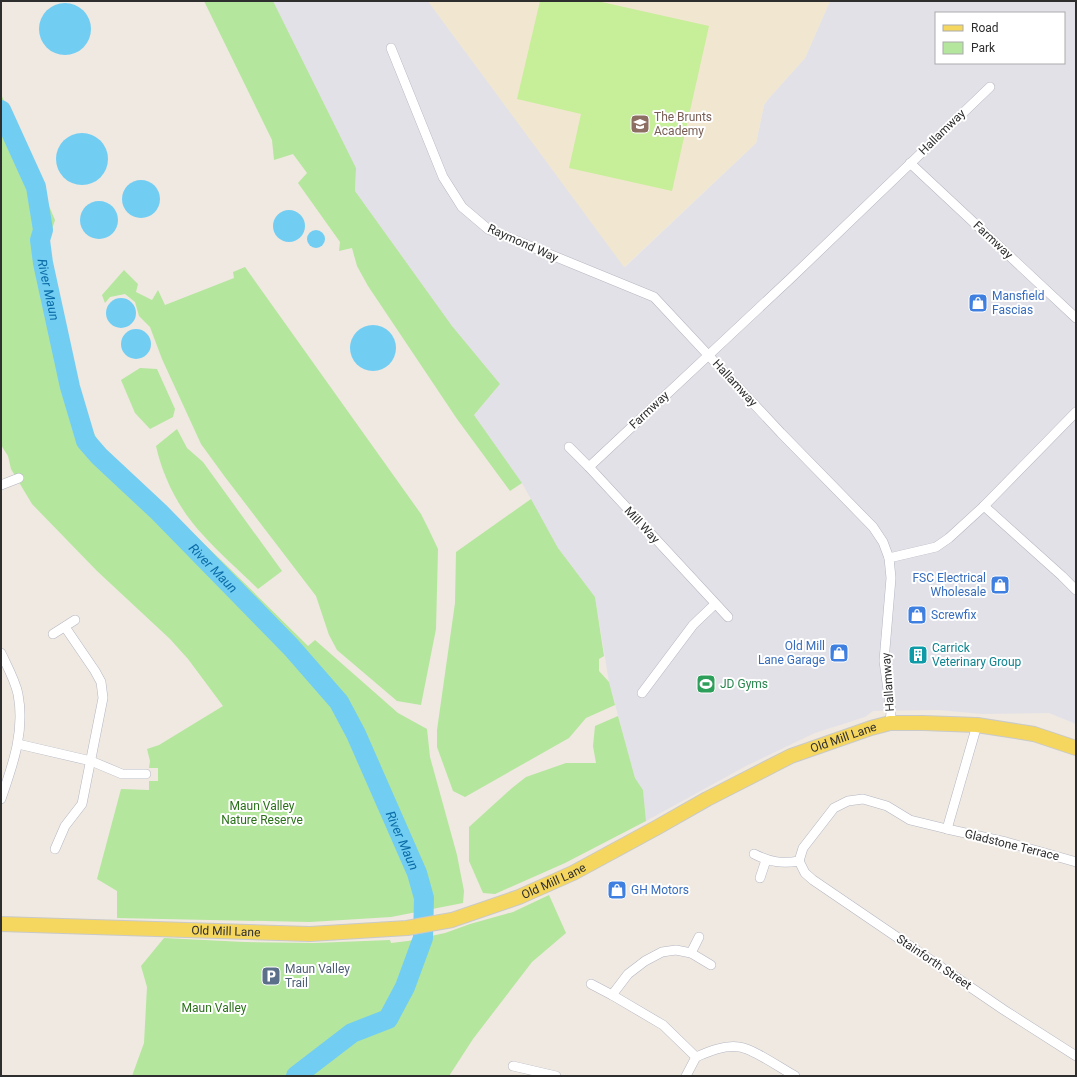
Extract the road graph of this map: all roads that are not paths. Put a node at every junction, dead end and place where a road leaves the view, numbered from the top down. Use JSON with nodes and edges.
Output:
{"nodes":[{"id":1,"x":391,"y":48,"type":"dead end"},
{"id":2,"x":990,"y":87,"type":"dead end"},
{"id":3,"x":910,"y":163,"type":"junction"},
{"id":4,"x":1076,"y":318,"type":"edge"},
{"id":5,"x":709,"y":355,"type":"junction"},
{"id":6,"x":1076,"y":412,"type":"edge"},
{"id":7,"x":569,"y":447,"type":"dead end"},
{"id":8,"x":589,"y":467,"type":"junction"},
{"id":9,"x":19,"y":478,"type":"dead end"},
{"id":10,"x":1,"y":485,"type":"edge"},
{"id":11,"x":984,"y":506,"type":"junction"},
{"id":12,"x":889,"y":558,"type":"junction"},
{"id":13,"x":1076,"y":590,"type":"edge"},
{"id":14,"x":714,"y":604,"type":"junction"},
{"id":15,"x":728,"y":617,"type":"dead end"},
{"id":16,"x":75,"y":620,"type":"dead end"},
{"id":17,"x":65,"y":626,"type":"junction"},
{"id":18,"x":54,"y":634,"type":"dead end"},
{"id":19,"x":1,"y":654,"type":"edge"},
{"id":20,"x":642,"y":693,"type":"dead end"},
{"id":21,"x":890,"y":723,"type":"junction"},
{"id":22,"x":977,"y":725,"type":"junction"},
{"id":23,"x":18,"y":744,"type":"junction"},
{"id":24,"x":1076,"y":748,"type":"edge"},
{"id":25,"x":91,"y":761,"type":"junction"},
{"id":26,"x":146,"y":774,"type":"dead end"},
{"id":27,"x":1,"y":800,"type":"edge"},
{"id":28,"x":947,"y":829,"type":"junction"},
{"id":29,"x":54,"y":849,"type":"dead end"},
{"id":30,"x":754,"y":854,"type":"dead end"},
{"id":31,"x":766,"y":860,"type":"junction"},
{"id":32,"x":799,"y":861,"type":"junction"},
{"id":33,"x":1076,"y":862,"type":"edge"},
{"id":34,"x":760,"y":878,"type":"dead end"},
{"id":35,"x":1,"y":924,"type":"edge"},
{"id":36,"x":699,"y":937,"type":"dead end"},
{"id":37,"x":691,"y":953,"type":"junction"},
{"id":38,"x":711,"y":965,"type":"dead end"},
{"id":39,"x":591,"y":984,"type":"dead end"},
{"id":40,"x":612,"y":996,"type":"junction"},
{"id":41,"x":1076,"y":1056,"type":"edge"},
{"id":42,"x":696,"y":1057,"type":"junction"},
{"id":43,"x":514,"y":1066,"type":"dead end"},
{"id":44,"x":556,"y":1076,"type":"edge"},
{"id":45,"x":686,"y":1076,"type":"edge"},
{"id":46,"x":795,"y":1076,"type":"edge"}],
"edges":[{"from":1,"to":5,"type":"street","name":"Raymond Way"},
{"from":2,"to":3,"type":"street","name":"Hallamway"},
{"from":3,"to":4,"type":"street","name":"Farmway"},
{"from":3,"to":5,"type":"street","name":"Hallamway"},
{"from":5,"to":8,"type":"street","name":"Farmway"},
{"from":5,"to":12,"type":"street","name":"Hallamway"},
{"from":6,"to":11,"type":"street"},
{"from":7,"to":8,"type":"street","name":"Mill Way"},
{"from":8,"to":14,"type":"street","name":"Mill Way"},
{"from":9,"to":10,"type":"street"},
{"from":11,"to":12,"type":"street"},
{"from":11,"to":13,"type":"street"},
{"from":12,"to":21,"type":"street","name":"Hallamway"},
{"from":14,"to":15,"type":"street","name":"Mill Way"},
{"from":14,"to":20,"type":"street"},
{"from":16,"to":17,"type":"street"},
{"from":17,"to":18,"type":"street"},
{"from":17,"to":25,"type":"street"},
{"from":19,"to":23,"type":"street"},
{"from":21,"to":22,"type":"main road","name":"Old Mill Lane"},
{"from":21,"to":35,"type":"main road","name":"Old Mill Lane"},
{"from":22,"to":24,"type":"main road","name":"Old Mill Lane"},
{"from":22,"to":28,"type":"street"},
{"from":23,"to":25,"type":"street"},
{"from":23,"to":27,"type":"street"},
{"from":25,"to":26,"type":"street"},
{"from":25,"to":29,"type":"street"},
{"from":28,"to":32,"type":"street","name":"Gladstone Terrace"},
{"from":28,"to":33,"type":"street","name":"Gladstone Terrace"},
{"from":30,"to":31,"type":"street"},
{"from":31,"to":32,"type":"street"},
{"from":31,"to":34,"type":"street"},
{"from":32,"to":41,"type":"street","name":"Stainforth Street"},
{"from":36,"to":37,"type":"street"},
{"from":37,"to":38,"type":"street"},
{"from":37,"to":40,"type":"street"},
{"from":39,"to":40,"type":"street"},
{"from":40,"to":42,"type":"street"},
{"from":42,"to":45,"type":"street"},
{"from":42,"to":46,"type":"street"},
{"from":43,"to":44,"type":"street"}]}
